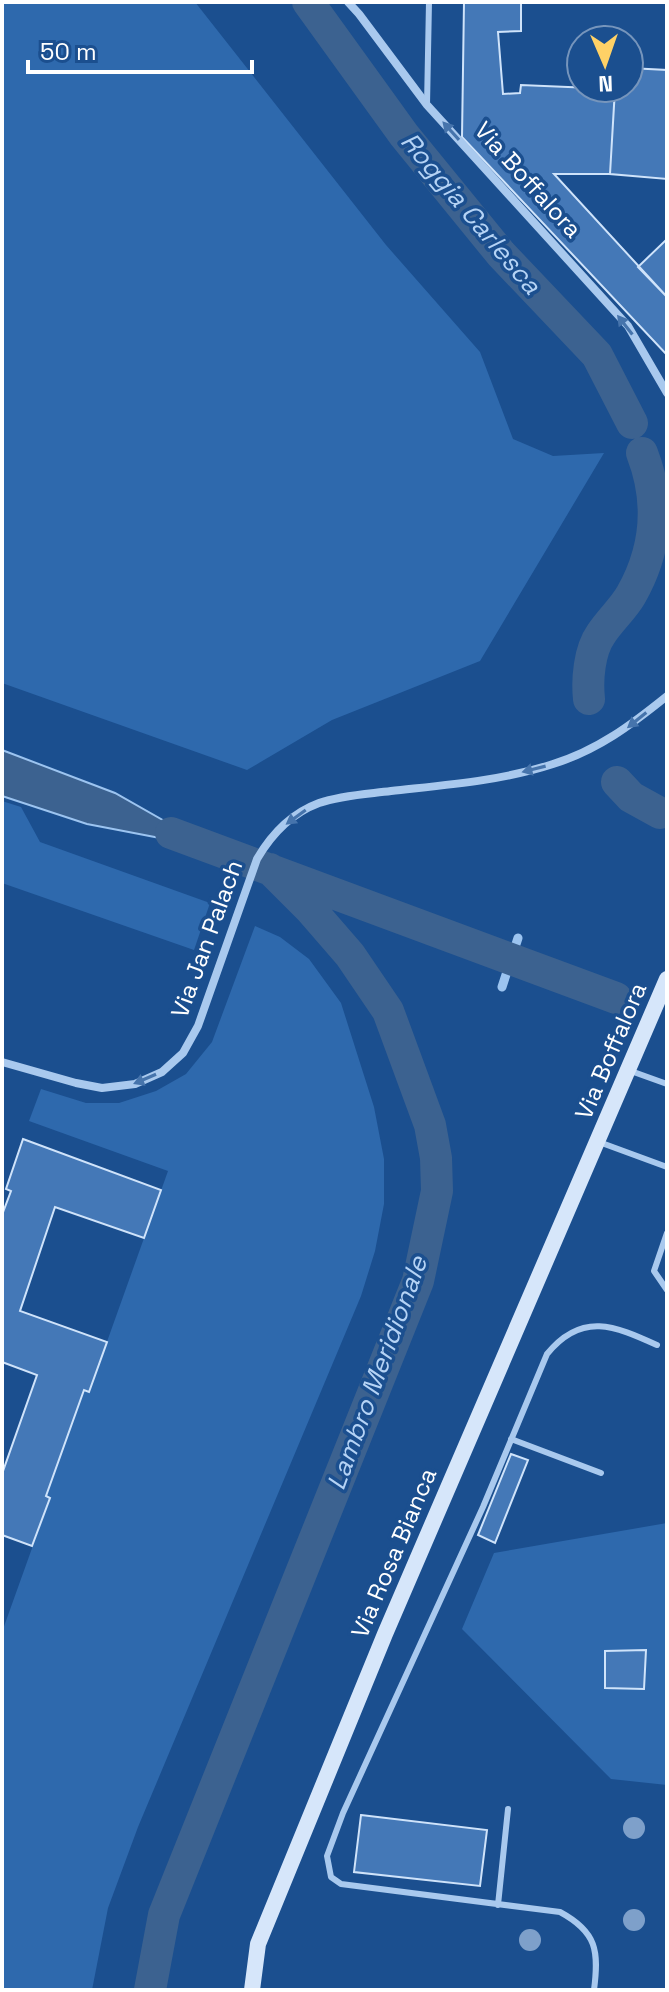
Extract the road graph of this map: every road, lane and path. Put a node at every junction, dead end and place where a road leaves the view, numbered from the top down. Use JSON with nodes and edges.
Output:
{"nodes":[{"id":1,"x":348,"y":2,"type":"edge"},
{"id":2,"x":429,"y":2,"type":"edge"},
{"id":3,"x":427,"y":105,"type":"junction"},
{"id":4,"x":667,"y":393,"type":"edge"},
{"id":5,"x":667,"y":696,"type":"edge"},
{"id":6,"x":667,"y":979,"type":"edge"},
{"id":7,"x":2,"y":1062,"type":"edge"},
{"id":8,"x":628,"y":1070,"type":"junction"},
{"id":9,"x":667,"y":1084,"type":"edge"},
{"id":10,"x":599,"y":1142,"type":"junction"},
{"id":11,"x":667,"y":1167,"type":"edge"},
{"id":12,"x":667,"y":1233,"type":"edge"},
{"id":13,"x":667,"y":1290,"type":"edge"},
{"id":14,"x":657,"y":1345,"type":"dead end"},
{"id":15,"x":511,"y":1439,"type":"junction"},
{"id":16,"x":601,"y":1473,"type":"dead end"},
{"id":17,"x":508,"y":1809,"type":"dead end"},
{"id":18,"x":498,"y":1905,"type":"junction"},
{"id":19,"x":252,"y":1990,"type":"edge"},
{"id":20,"x":594,"y":1990,"type":"edge"}],
"edges":[{"from":1,"to":3,"type":"street","name":"Via Boffalora"},
{"from":2,"to":3,"type":"lane"},
{"from":4,"to":3,"type":"street","name":"Via Boffalora","one_way":true},
{"from":5,"to":7,"type":"street","name":"Via Jan Palach","one_way":true},
{"from":6,"to":8,"type":"street","name":"Via Boffalora"},
{"from":8,"to":9,"type":"lane"},
{"from":8,"to":10,"type":"street","name":"Via Boffalora"},
{"from":10,"to":11,"type":"lane"},
{"from":10,"to":19,"type":"street","name":"Via Rosa Bianca"},
{"from":12,"to":13,"type":"lane"},
{"from":14,"to":15,"type":"lane"},
{"from":15,"to":16,"type":"lane"},
{"from":15,"to":18,"type":"lane"},
{"from":17,"to":18,"type":"lane"},
{"from":18,"to":20,"type":"lane"}]}
